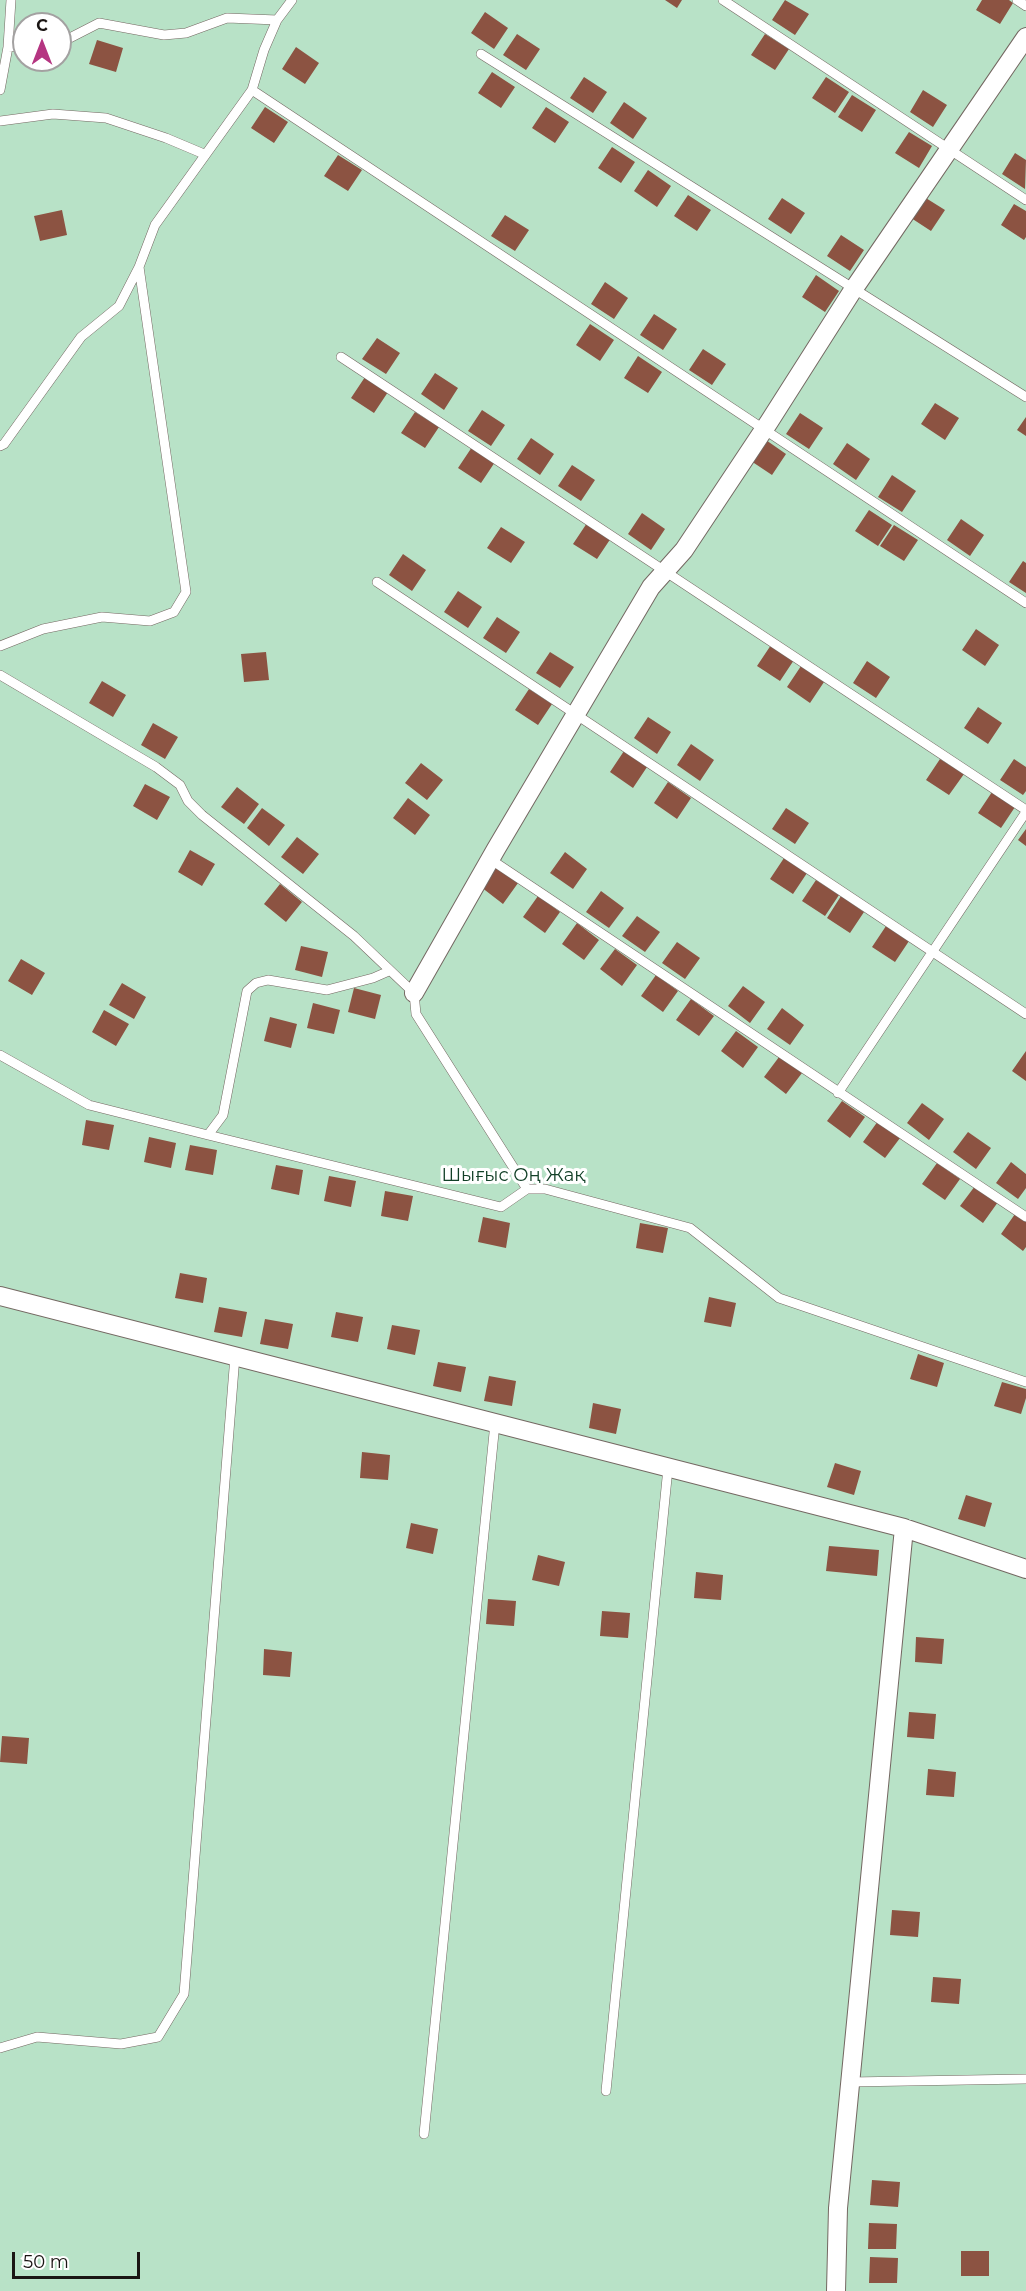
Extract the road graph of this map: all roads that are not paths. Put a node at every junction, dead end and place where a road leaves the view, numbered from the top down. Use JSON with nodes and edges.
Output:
{"nodes":[{"id":1,"x":11,"y":0,"type":"edge"},
{"id":2,"x":292,"y":0,"type":"edge"},
{"id":3,"x":723,"y":0,"type":"edge"},
{"id":4,"x":1017,"y":0,"type":"edge"},
{"id":5,"x":1026,"y":6,"type":"edge"},
{"id":6,"x":277,"y":20,"type":"junction"},
{"id":7,"x":1026,"y":36,"type":"edge"},
{"id":8,"x":72,"y":37,"type":"edge"},
{"id":9,"x":8,"y":47,"type":"junction"},
{"id":10,"x":12,"y":47,"type":"edge"},
{"id":11,"x":481,"y":54,"type":"dead end"},
{"id":12,"x":0,"y":90,"type":"edge"},
{"id":13,"x":252,"y":90,"type":"junction"},
{"id":14,"x":0,"y":121,"type":"edge"},
{"id":15,"x":950,"y":150,"type":"junction"},
{"id":16,"x":204,"y":154,"type":"junction"},
{"id":17,"x":1026,"y":200,"type":"edge"},
{"id":18,"x":139,"y":267,"type":"junction"},
{"id":19,"x":853,"y":290,"type":"junction"},
{"id":20,"x":341,"y":357,"type":"dead end"},
{"id":21,"x":1026,"y":397,"type":"edge"},
{"id":22,"x":763,"y":431,"type":"junction"},
{"id":23,"x":0,"y":446,"type":"edge"},
{"id":24,"x":664,"y":572,"type":"junction"},
{"id":25,"x":377,"y":582,"type":"dead end"},
{"id":26,"x":1026,"y":603,"type":"edge"},
{"id":27,"x":0,"y":646,"type":"edge"},
{"id":28,"x":0,"y":675,"type":"edge"},
{"id":29,"x":576,"y":716,"type":"junction"},
{"id":30,"x":1026,"y":811,"type":"edge"},
{"id":31,"x":490,"y":859,"type":"junction"},
{"id":32,"x":932,"y":952,"type":"junction"},
{"id":33,"x":389,"y":971,"type":"junction"},
{"id":34,"x":414,"y":993,"type":"junction"},
{"id":35,"x":1026,"y":1014,"type":"edge"},
{"id":36,"x":0,"y":1055,"type":"edge"},
{"id":37,"x":838,"y":1093,"type":"junction"},
{"id":38,"x":208,"y":1135,"type":"junction"},
{"id":39,"x":527,"y":1190,"type":"junction"},
{"id":40,"x":1026,"y":1217,"type":"edge"},
{"id":41,"x":0,"y":1296,"type":"edge"},
{"id":42,"x":235,"y":1356,"type":"junction"},
{"id":43,"x":1026,"y":1382,"type":"edge"},
{"id":44,"x":495,"y":1423,"type":"junction"},
{"id":45,"x":668,"y":1468,"type":"junction"},
{"id":46,"x":904,"y":1528,"type":"junction"},
{"id":47,"x":1026,"y":1569,"type":"edge"},
{"id":48,"x":0,"y":2048,"type":"edge"},
{"id":49,"x":1026,"y":2079,"type":"edge"},
{"id":50,"x":850,"y":2082,"type":"junction"},
{"id":51,"x":606,"y":2091,"type":"dead end"},
{"id":52,"x":424,"y":2134,"type":"dead end"},
{"id":53,"x":836,"y":2291,"type":"edge"}],
"edges":[{"from":1,"to":9,"type":"lane"},
{"from":2,"to":6,"type":"lane"},
{"from":3,"to":15,"type":"lane"},
{"from":4,"to":5,"type":"lane"},
{"from":6,"to":8,"type":"lane"},
{"from":6,"to":13,"type":"lane"},
{"from":7,"to":15,"type":"street"},
{"from":9,"to":10,"type":"lane"},
{"from":9,"to":12,"type":"lane"},
{"from":11,"to":19,"type":"lane"},
{"from":13,"to":16,"type":"lane"},
{"from":13,"to":22,"type":"lane"},
{"from":14,"to":16,"type":"lane"},
{"from":15,"to":17,"type":"lane"},
{"from":15,"to":19,"type":"street"},
{"from":16,"to":18,"type":"lane"},
{"from":18,"to":23,"type":"lane"},
{"from":18,"to":27,"type":"lane"},
{"from":19,"to":21,"type":"lane"},
{"from":19,"to":22,"type":"street"},
{"from":20,"to":24,"type":"lane"},
{"from":22,"to":24,"type":"street"},
{"from":22,"to":26,"type":"lane"},
{"from":24,"to":29,"type":"street"},
{"from":24,"to":30,"type":"lane"},
{"from":25,"to":29,"type":"lane"},
{"from":28,"to":33,"type":"lane"},
{"from":29,"to":31,"type":"street"},
{"from":29,"to":32,"type":"lane"},
{"from":30,"to":32,"type":"lane"},
{"from":31,"to":34,"type":"street"},
{"from":31,"to":37,"type":"lane"},
{"from":32,"to":35,"type":"lane"},
{"from":32,"to":37,"type":"lane"},
{"from":33,"to":34,"type":"lane"},
{"from":33,"to":38,"type":"lane"},
{"from":34,"to":39,"type":"lane"},
{"from":36,"to":38,"type":"lane"},
{"from":37,"to":40,"type":"lane"},
{"from":38,"to":39,"type":"lane"},
{"from":39,"to":43,"type":"lane"},
{"from":41,"to":42,"type":"street"},
{"from":42,"to":44,"type":"street"},
{"from":42,"to":48,"type":"lane"},
{"from":44,"to":45,"type":"street"},
{"from":44,"to":52,"type":"lane"},
{"from":45,"to":46,"type":"street"},
{"from":45,"to":51,"type":"lane"},
{"from":46,"to":47,"type":"street"},
{"from":46,"to":50,"type":"street"},
{"from":49,"to":50,"type":"lane"},
{"from":50,"to":53,"type":"street"}]}
